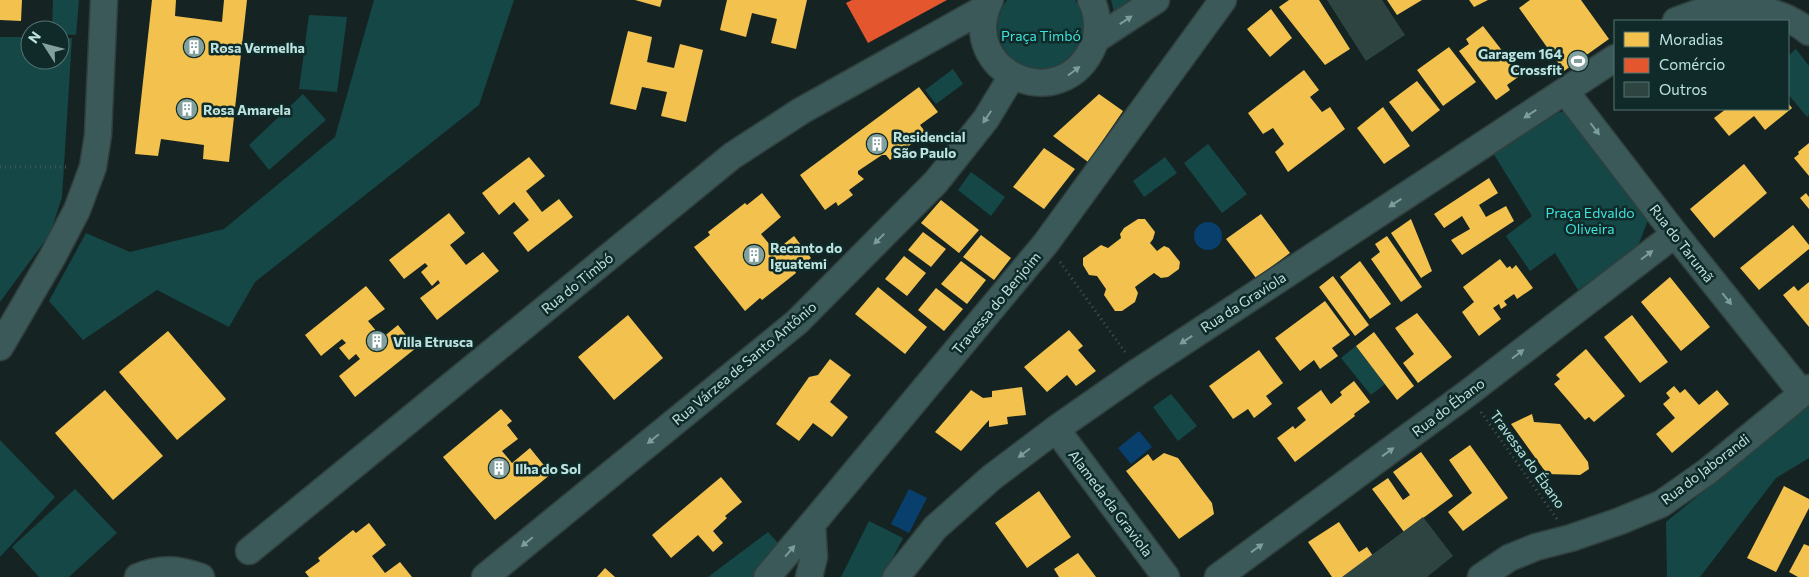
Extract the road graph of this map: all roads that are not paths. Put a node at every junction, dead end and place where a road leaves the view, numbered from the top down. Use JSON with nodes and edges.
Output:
{"nodes":[{"id":1,"x":104,"y":0,"type":"edge"},
{"id":2,"x":1091,"y":0,"type":"edge"},
{"id":3,"x":1156,"y":0,"type":"edge"},
{"id":4,"x":988,"y":3,"type":"edge"},
{"id":5,"x":1214,"y":6,"type":"edge"},
{"id":6,"x":1679,"y":20,"type":"edge"},
{"id":7,"x":1788,"y":20,"type":"edge"},
{"id":8,"x":1789,"y":20,"type":"edge"},
{"id":9,"x":1809,"y":32,"type":"edge"},
{"id":10,"x":984,"y":36,"type":"junction"},
{"id":11,"x":1095,"y":40,"type":"junction"},
{"id":12,"x":923,"y":42,"type":"junction"},
{"id":13,"x":1614,"y":59,"type":"edge"},
{"id":14,"x":1012,"y":76,"type":"junction"},
{"id":15,"x":1565,"y":91,"type":"junction"},
{"id":16,"x":1675,"y":234,"type":"junction"},
{"id":17,"x":0,"y":347,"type":"edge"},
{"id":18,"x":1805,"y":390,"type":"edge"},
{"id":19,"x":1056,"y":429,"type":"junction"},
{"id":20,"x":812,"y":524,"type":"junction"},
{"id":21,"x":249,"y":551,"type":"dead end"},
{"id":22,"x":138,"y":577,"type":"edge"},
{"id":23,"x":201,"y":577,"type":"edge"},
{"id":24,"x":485,"y":577,"type":"edge"},
{"id":25,"x":767,"y":577,"type":"edge"},
{"id":26,"x":809,"y":577,"type":"edge"},
{"id":27,"x":896,"y":577,"type":"edge"},
{"id":28,"x":1166,"y":577,"type":"edge"},
{"id":29,"x":1218,"y":577,"type":"edge"},
{"id":30,"x":1481,"y":577,"type":"edge"}],
"edges":[{"from":1,"to":17,"type":"street"},
{"from":2,"to":11,"type":"street"},
{"from":11,"to":3,"type":"street","one_way":true},
{"from":4,"to":10,"type":"street"},
{"from":4,"to":12,"type":"street","name":"Rua do Timbó"},
{"from":5,"to":20,"type":"street","name":"Travessa do Benjoim"},
{"from":6,"to":7,"type":"street"},
{"from":8,"to":9,"type":"street"},
{"from":10,"to":12,"type":"street","name":"Rua do Timbó"},
{"from":10,"to":14,"type":"street"},
{"from":14,"to":11,"type":"street","one_way":true},
{"from":12,"to":21,"type":"street","name":"Rua do Timbó"},
{"from":13,"to":15,"type":"street","name":"Rua da Graviola"},
{"from":14,"to":24,"type":"street","name":"Rua Várzea de Santo Antônio","one_way":true},
{"from":15,"to":16,"type":"street","name":"Rua do Tarumã","one_way":true},
{"from":15,"to":19,"type":"street","name":"Rua da Graviola","one_way":true},
{"from":16,"to":18,"type":"street","name":"Rua do Tarumã","one_way":true},
{"from":29,"to":16,"type":"street","name":"Rua do Ébano","one_way":true},
{"from":18,"to":30,"type":"street","name":"Rua do Jaborandi"},
{"from":19,"to":27,"type":"street","name":"Rua da Graviola","one_way":true},
{"from":19,"to":28,"type":"street","name":"Alameda da Graviola"},
{"from":25,"to":20,"type":"street","name":"Travessa do Benjoim","one_way":true},
{"from":20,"to":26,"type":"street"},
{"from":22,"to":23,"type":"street"}]}
